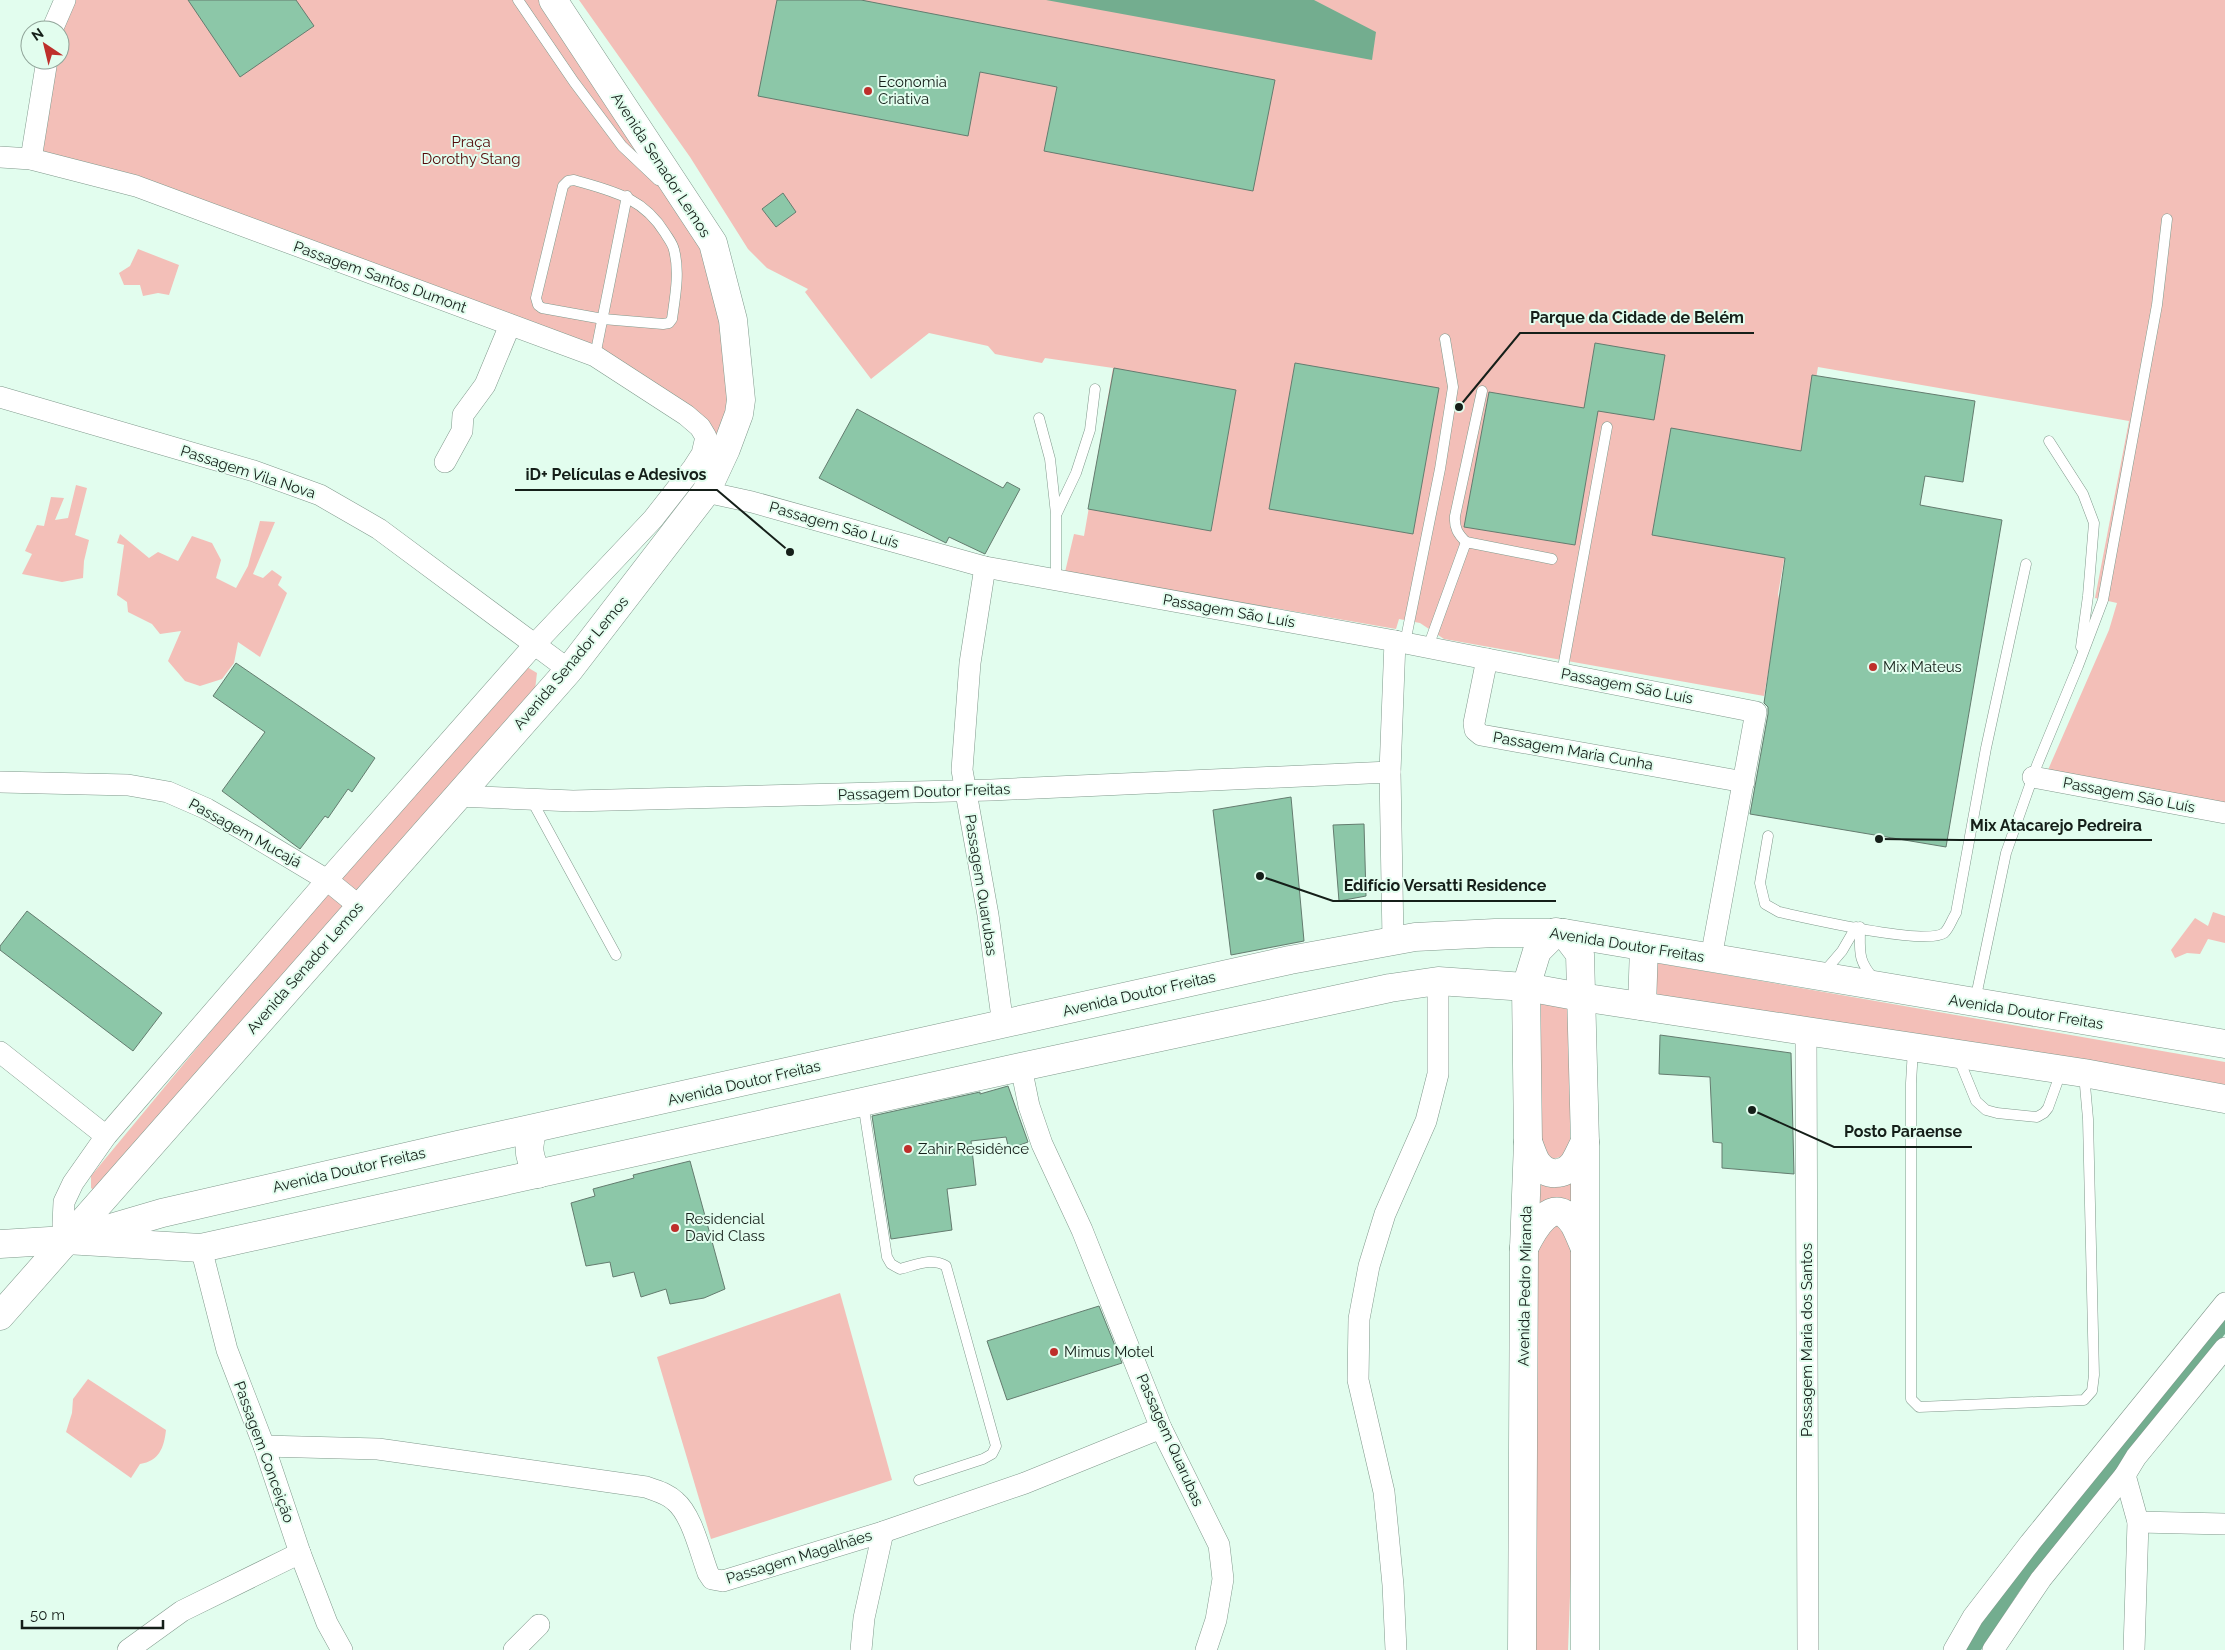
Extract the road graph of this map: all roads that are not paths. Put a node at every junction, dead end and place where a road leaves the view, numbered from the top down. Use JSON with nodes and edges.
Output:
{"nodes":[{"id":1,"x":65,"y":0,"type":"edge"},
{"id":2,"x":518,"y":0,"type":"edge"},
{"id":3,"x":552,"y":0,"type":"edge"},
{"id":4,"x":56,"y":20,"type":"edge"},
{"id":5,"x":45,"y":70,"type":"edge"},
{"id":6,"x":0,"y":157,"type":"edge"},
{"id":7,"x":31,"y":159,"type":"junction"},
{"id":8,"x":627,"y":196,"type":"junction"},
{"id":9,"x":695,"y":215,"type":"junction"},
{"id":10,"x":2167,"y":219,"type":"dead end"},
{"id":11,"x":602,"y":319,"type":"junction"},
{"id":12,"x":510,"y":325,"type":"junction"},
{"id":13,"x":1445,"y":339,"type":"dead end"},
{"id":14,"x":595,"y":356,"type":"junction"},
{"id":15,"x":1095,"y":389,"type":"dead end"},
{"id":16,"x":1482,"y":391,"type":"dead end"},
{"id":17,"x":0,"y":397,"type":"edge"},
{"id":18,"x":1039,"y":418,"type":"dead end"},
{"id":19,"x":1607,"y":427,"type":"dead end"},
{"id":20,"x":2049,"y":441,"type":"dead end"},
{"id":21,"x":445,"y":462,"type":"dead end"},
{"id":22,"x":706,"y":492,"type":"junction"},
{"id":23,"x":1056,"y":514,"type":"junction"},
{"id":24,"x":1466,"y":542,"type":"junction"},
{"id":25,"x":1552,"y":559,"type":"dead end"},
{"id":26,"x":2026,"y":564,"type":"dead end"},
{"id":27,"x":985,"y":566,"type":"junction"},
{"id":28,"x":1056,"y":579,"type":"junction"},
{"id":29,"x":1400,"y":642,"type":"junction"},
{"id":30,"x":535,"y":644,"type":"junction"},
{"id":31,"x":1428,"y":647,"type":"junction"},
{"id":32,"x":1487,"y":658,"type":"junction"},
{"id":33,"x":2078,"y":666,"type":"junction"},
{"id":34,"x":569,"y":670,"type":"junction"},
{"id":35,"x":1562,"y":673,"type":"junction"},
{"id":36,"x":1390,"y":772,"type":"junction"},
{"id":37,"x":2033,"y":777,"type":"junction"},
{"id":38,"x":0,"y":782,"type":"edge"},
{"id":39,"x":1744,"y":782,"type":"junction"},
{"id":40,"x":965,"y":791,"type":"junction"},
{"id":41,"x":457,"y":796,"type":"junction"},
{"id":42,"x":531,"y":799,"type":"junction"},
{"id":43,"x":2225,"y":813,"type":"edge"},
{"id":44,"x":1768,"y":836,"type":"dead end"},
{"id":45,"x":327,"y":880,"type":"junction"},
{"id":46,"x":359,"y":906,"type":"junction"},
{"id":47,"x":1858,"y":927,"type":"junction"},
{"id":48,"x":1560,"y":932,"type":"junction"},
{"id":49,"x":1393,"y":940,"type":"junction"},
{"id":50,"x":1644,"y":947,"type":"junction"},
{"id":51,"x":616,"y":955,"type":"dead end"},
{"id":52,"x":1711,"y":958,"type":"junction"},
{"id":53,"x":1818,"y":977,"type":"junction"},
{"id":54,"x":1438,"y":981,"type":"junction"},
{"id":55,"x":1526,"y":987,"type":"junction"},
{"id":56,"x":1883,"y":988,"type":"junction"},
{"id":57,"x":1581,"y":997,"type":"junction"},
{"id":58,"x":1974,"y":1003,"type":"junction"},
{"id":59,"x":1642,"y":1006,"type":"junction"},
{"id":60,"x":1003,"y":1025,"type":"junction"},
{"id":61,"x":1806,"y":1030,"type":"junction"},
{"id":62,"x":2225,"y":1044,"type":"edge"},
{"id":63,"x":1913,"y":1047,"type":"junction"},
{"id":64,"x":0,"y":1052,"type":"edge"},
{"id":65,"x":1957,"y":1054,"type":"junction"},
{"id":66,"x":1021,"y":1067,"type":"junction"},
{"id":67,"x":2073,"y":1071,"type":"junction"},
{"id":68,"x":2225,"y":1099,"type":"edge"},
{"id":69,"x":863,"y":1102,"type":"junction"},
{"id":70,"x":534,"y":1129,"type":"junction"},
{"id":71,"x":106,"y":1136,"type":"junction"},
{"id":72,"x":1528,"y":1142,"type":"junction"},
{"id":73,"x":1585,"y":1142,"type":"junction"},
{"id":74,"x":458,"y":1145,"type":"junction"},
{"id":75,"x":538,"y":1174,"type":"junction"},
{"id":76,"x":468,"y":1189,"type":"junction"},
{"id":77,"x":66,"y":1240,"type":"junction"},
{"id":78,"x":1,"y":1243,"type":"edge"},
{"id":79,"x":201,"y":1248,"type":"junction"},
{"id":80,"x":1524,"y":1248,"type":"junction"},
{"id":81,"x":1585,"y":1248,"type":"junction"},
{"id":82,"x":2225,"y":1303,"type":"edge"},
{"id":83,"x":0,"y":1316,"type":"edge"},
{"id":84,"x":2225,"y":1348,"type":"edge"},
{"id":85,"x":1161,"y":1428,"type":"junction"},
{"id":86,"x":2115,"y":1439,"type":"junction"},
{"id":87,"x":264,"y":1446,"type":"junction"},
{"id":88,"x":2130,"y":1466,"type":"junction"},
{"id":89,"x":918,"y":1480,"type":"dead end"},
{"id":90,"x":2138,"y":1522,"type":"junction"},
{"id":91,"x":2225,"y":1524,"type":"edge"},
{"id":92,"x":883,"y":1532,"type":"junction"},
{"id":93,"x":300,"y":1553,"type":"junction"},
{"id":94,"x":539,"y":1625,"type":"dead end"},
{"id":95,"x":128,"y":1650,"type":"edge"},
{"id":96,"x":342,"y":1650,"type":"edge"},
{"id":97,"x":514,"y":1650,"type":"edge"},
{"id":98,"x":861,"y":1650,"type":"edge"},
{"id":99,"x":1206,"y":1650,"type":"edge"},
{"id":100,"x":1396,"y":1650,"type":"edge"},
{"id":101,"x":1522,"y":1650,"type":"edge"},
{"id":102,"x":1585,"y":1650,"type":"edge"},
{"id":103,"x":1808,"y":1650,"type":"edge"},
{"id":104,"x":1954,"y":1650,"type":"edge"},
{"id":105,"x":1993,"y":1650,"type":"edge"},
{"id":106,"x":2134,"y":1650,"type":"edge"}],
"edges":[{"from":1,"to":4,"type":"street"},
{"from":2,"to":9,"type":"lane"},
{"from":3,"to":9,"type":"main road","name":"Avenida Senador Lemos"},
{"from":5,"to":7,"type":"street"},
{"from":6,"to":7,"type":"street","name":"Passagem Santos Dumont"},
{"from":7,"to":12,"type":"street","name":"Passagem Santos Dumont"},
{"from":8,"to":11,"type":"lane"},
{"from":8,"to":11,"type":"lane"},
{"from":8,"to":11,"type":"lane"},
{"from":9,"to":22,"type":"main road","name":"Avenida Senador Lemos"},
{"from":10,"to":33,"type":"lane"},
{"from":11,"to":14,"type":"lane"},
{"from":12,"to":14,"type":"street","name":"Passagem Santos Dumont"},
{"from":12,"to":21,"type":"street"},
{"from":13,"to":29,"type":"lane"},
{"from":14,"to":30,"type":"street","name":"Passagem Santos Dumont"},
{"from":15,"to":23,"type":"lane"},
{"from":16,"to":24,"type":"lane"},
{"from":17,"to":30,"type":"street","name":"Passagem Vila Nova"},
{"from":18,"to":23,"type":"lane"},
{"from":19,"to":35,"type":"lane"},
{"from":20,"to":33,"type":"lane"},
{"from":22,"to":27,"type":"street","name":"Passagem São Luís"},
{"from":22,"to":34,"type":"main road","name":"Avenida Senador Lemos"},
{"from":23,"to":28,"type":"lane"},
{"from":24,"to":25,"type":"lane"},
{"from":24,"to":31,"type":"lane"},
{"from":26,"to":47,"type":"lane"},
{"from":27,"to":28,"type":"street","name":"Passagem São Luís"},
{"from":27,"to":40,"type":"street","name":"Passagem Quarubas"},
{"from":28,"to":29,"type":"street","name":"Passagem São Luís"},
{"from":29,"to":31,"type":"street","name":"Passagem São Luís"},
{"from":29,"to":36,"type":"street"},
{"from":30,"to":34,"type":"street","name":"Passagem Vila Nova"},
{"from":30,"to":45,"type":"street"},
{"from":31,"to":32,"type":"street","name":"Passagem São Luís"},
{"from":32,"to":35,"type":"street","name":"Passagem São Luís"},
{"from":32,"to":39,"type":"street","name":"Passagem Maria Cunha"},
{"from":33,"to":37,"type":"lane"},
{"from":34,"to":41,"type":"main road","name":"Avenida Senador Lemos"},
{"from":35,"to":39,"type":"street","name":"Passagem São Luís"},
{"from":36,"to":40,"type":"street","name":"Passagem Doutor Freitas"},
{"from":36,"to":49,"type":"street"},
{"from":37,"to":43,"type":"street","name":"Passagem São Luís"},
{"from":37,"to":58,"type":"lane"},
{"from":38,"to":45,"type":"street","name":"Passagem Mucajá"},
{"from":39,"to":52,"type":"street"},
{"from":40,"to":42,"type":"street","name":"Passagem Doutor Freitas"},
{"from":40,"to":60,"type":"street","name":"Passagem Quarubas"},
{"from":41,"to":42,"type":"street","name":"Passagem Doutor Freitas"},
{"from":41,"to":46,"type":"main road","name":"Avenida Senador Lemos"},
{"from":42,"to":51,"type":"lane"},
{"from":44,"to":47,"type":"lane"},
{"from":45,"to":46,"type":"street","name":"Passagem Mucajá"},
{"from":45,"to":71,"type":"street"},
{"from":46,"to":77,"type":"main road","name":"Avenida Senador Lemos"},
{"from":47,"to":53,"type":"lane"},
{"from":47,"to":56,"type":"lane"},
{"from":48,"to":49,"type":"main road","name":"Avenida Doutor Freitas"},
{"from":48,"to":50,"type":"main road","name":"Avenida Doutor Freitas"},
{"from":48,"to":55,"type":"main road","name":"Avenida Pedro Miranda"},
{"from":48,"to":57,"type":"main road"},
{"from":49,"to":60,"type":"main road","name":"Avenida Doutor Freitas"},
{"from":50,"to":52,"type":"main road","name":"Avenida Doutor Freitas"},
{"from":50,"to":59,"type":"main road"},
{"from":52,"to":53,"type":"main road","name":"Avenida Doutor Freitas"},
{"from":53,"to":56,"type":"main road","name":"Avenida Doutor Freitas"},
{"from":54,"to":55,"type":"main road","name":"Avenida Doutor Freitas"},
{"from":54,"to":66,"type":"main road","name":"Avenida Doutor Freitas"},
{"from":54,"to":100,"type":"street"},
{"from":55,"to":57,"type":"main road","name":"Avenida Doutor Freitas"},
{"from":55,"to":72,"type":"main road","name":"Avenida Pedro Miranda"},
{"from":56,"to":58,"type":"main road","name":"Avenida Doutor Freitas"},
{"from":57,"to":59,"type":"main road","name":"Avenida Doutor Freitas"},
{"from":57,"to":73,"type":"main road"},
{"from":58,"to":62,"type":"main road","name":"Avenida Doutor Freitas"},
{"from":59,"to":61,"type":"main road","name":"Avenida Doutor Freitas"},
{"from":60,"to":70,"type":"main road","name":"Avenida Doutor Freitas"},
{"from":61,"to":63,"type":"main road","name":"Avenida Doutor Freitas"},
{"from":61,"to":103,"type":"street","name":"Passagem Maria dos Santos"},
{"from":63,"to":65,"type":"main road","name":"Avenida Doutor Freitas"},
{"from":63,"to":67,"type":"lane"},
{"from":64,"to":71,"type":"street"},
{"from":65,"to":67,"type":"main road","name":"Avenida Doutor Freitas"},
{"from":65,"to":67,"type":"lane"},
{"from":66,"to":69,"type":"main road","name":"Avenida Doutor Freitas"},
{"from":66,"to":85,"type":"street","name":"Passagem Quarubas"},
{"from":67,"to":68,"type":"main road","name":"Avenida Doutor Freitas"},
{"from":69,"to":75,"type":"main road","name":"Avenida Doutor Freitas"},
{"from":69,"to":89,"type":"lane"},
{"from":70,"to":74,"type":"main road","name":"Avenida Doutor Freitas"},
{"from":70,"to":75,"type":"main road"},
{"from":71,"to":77,"type":"street"},
{"from":72,"to":73,"type":"main road"},
{"from":72,"to":80,"type":"main road","name":"Avenida Pedro Miranda"},
{"from":73,"to":81,"type":"main road"},
{"from":74,"to":76,"type":"main road"},
{"from":74,"to":77,"type":"main road","name":"Avenida Doutor Freitas"},
{"from":75,"to":76,"type":"main road","name":"Avenida Doutor Freitas"},
{"from":76,"to":79,"type":"main road","name":"Avenida Doutor Freitas"},
{"from":77,"to":78,"type":"main road","name":"Avenida Doutor Freitas"},
{"from":77,"to":79,"type":"main road","name":"Avenida Doutor Freitas"},
{"from":77,"to":83,"type":"main road","name":"Avenida Senador Lemos"},
{"from":79,"to":87,"type":"street","name":"Passagem Conceição"},
{"from":80,"to":81,"type":"main road"},
{"from":80,"to":101,"type":"main road","name":"Avenida Pedro Miranda"},
{"from":81,"to":102,"type":"main road"},
{"from":82,"to":86,"type":"street"},
{"from":84,"to":88,"type":"street"},
{"from":85,"to":92,"type":"street","name":"Passagem Magalhães"},
{"from":85,"to":99,"type":"street","name":"Passagem Quarubas"},
{"from":86,"to":88,"type":"street"},
{"from":86,"to":104,"type":"street"},
{"from":87,"to":92,"type":"street","name":"Passagem Magalhães"},
{"from":87,"to":93,"type":"street","name":"Passagem Conceição"},
{"from":88,"to":90,"type":"street"},
{"from":88,"to":105,"type":"street"},
{"from":90,"to":91,"type":"street"},
{"from":90,"to":106,"type":"street"},
{"from":92,"to":98,"type":"street"},
{"from":93,"to":95,"type":"street"},
{"from":93,"to":96,"type":"street","name":"Passagem Conceição"},
{"from":94,"to":97,"type":"street"}]}
